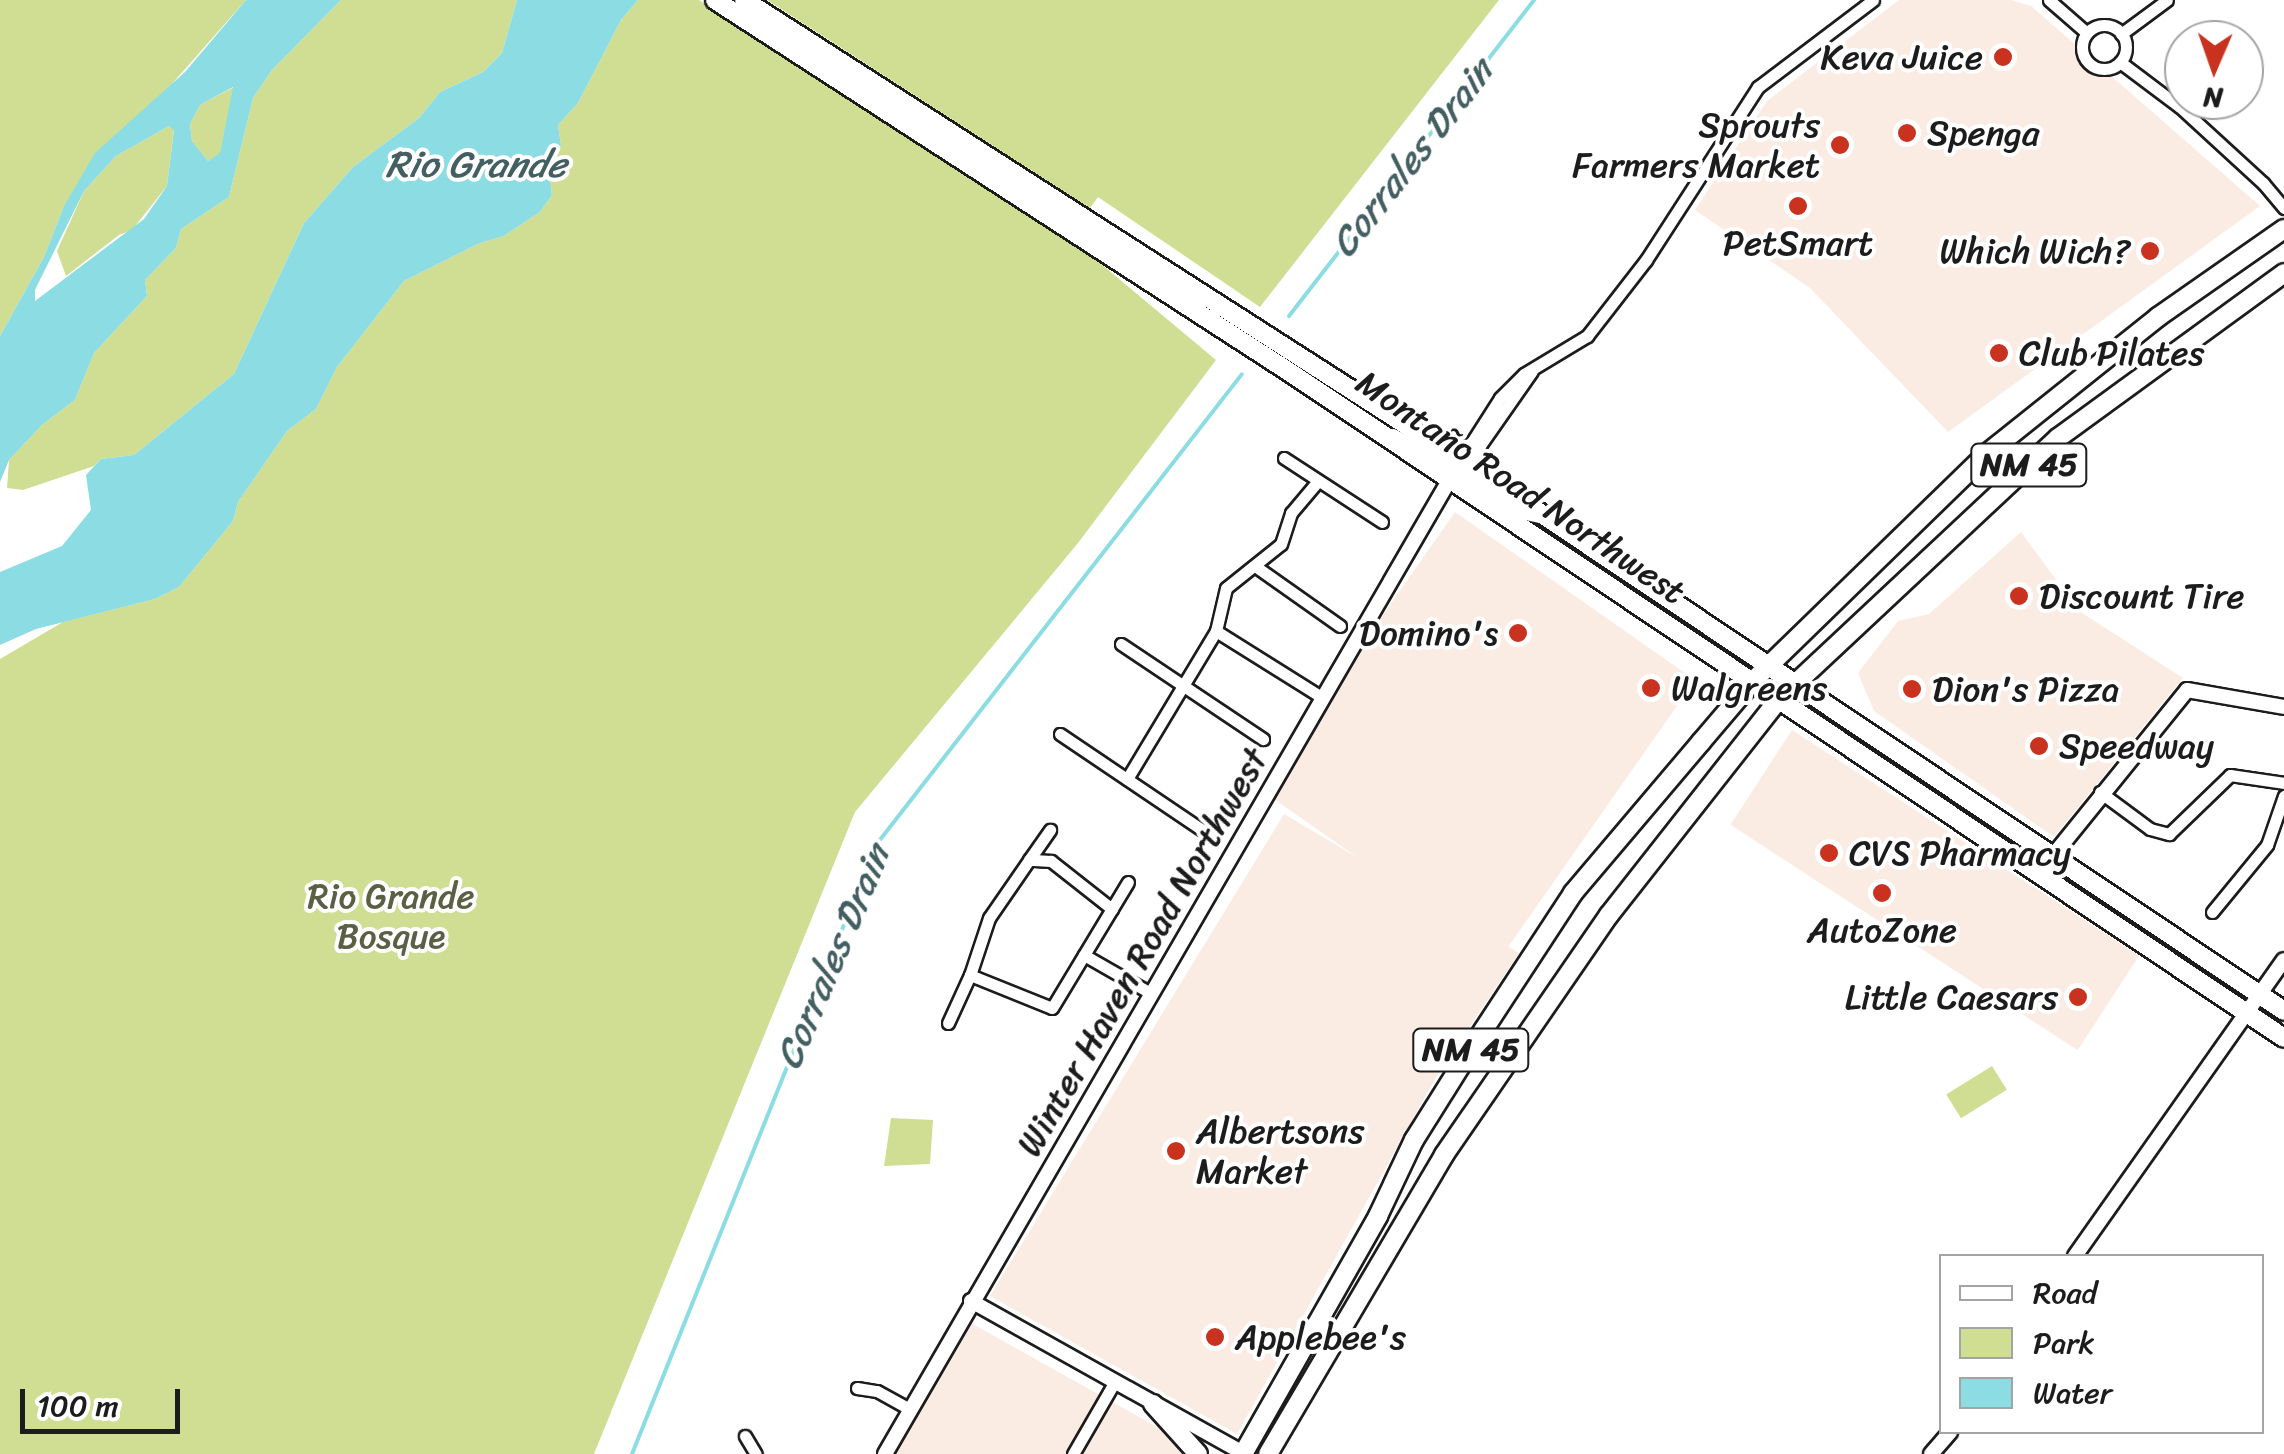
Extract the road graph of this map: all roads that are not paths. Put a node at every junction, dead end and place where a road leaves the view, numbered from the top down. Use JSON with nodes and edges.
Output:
{"nodes":[{"id":1,"x":715,"y":0,"type":"edge"},
{"id":2,"x":744,"y":0,"type":"edge"},
{"id":3,"x":1874,"y":0,"type":"edge"},
{"id":4,"x":2050,"y":0,"type":"edge"},
{"id":5,"x":2167,"y":0,"type":"edge"},
{"id":6,"x":2087,"y":33,"type":"junction"},
{"id":7,"x":2122,"y":34,"type":"junction"},
{"id":8,"x":2120,"y":62,"type":"junction"},
{"id":9,"x":2264,"y":183,"type":"junction"},
{"id":10,"x":2284,"y":184,"type":"edge"},
{"id":11,"x":2284,"y":208,"type":"edge"},
{"id":12,"x":1077,"y":225,"type":"junction"},
{"id":13,"x":2284,"y":228,"type":"edge"},
{"id":14,"x":2284,"y":273,"type":"edge"},
{"id":15,"x":1532,"y":371,"type":"junction"},
{"id":16,"x":1368,"y":424,"type":"junction"},
{"id":17,"x":1442,"y":448,"type":"junction"},
{"id":18,"x":1284,"y":458,"type":"dead end"},
{"id":19,"x":1467,"y":464,"type":"junction"},
{"id":20,"x":1450,"y":479,"type":"junction"},
{"id":21,"x":1318,"y":480,"type":"junction"},
{"id":22,"x":1547,"y":517,"type":"junction"},
{"id":23,"x":1382,"y":522,"type":"dead end"},
{"id":24,"x":1255,"y":566,"type":"junction"},
{"id":25,"x":1340,"y":626,"type":"dead end"},
{"id":26,"x":1216,"y":630,"type":"junction"},
{"id":27,"x":1121,"y":644,"type":"dead end"},
{"id":28,"x":1770,"y":666,"type":"junction"},
{"id":29,"x":1752,"y":682,"type":"junction"},
{"id":30,"x":1798,"y":685,"type":"junction"},
{"id":31,"x":1184,"y":686,"type":"junction"},
{"id":32,"x":1323,"y":698,"type":"junction"},
{"id":33,"x":1778,"y":700,"type":"junction"},
{"id":34,"x":2284,"y":707,"type":"edge"},
{"id":35,"x":1060,"y":734,"type":"dead end"},
{"id":36,"x":1263,"y":739,"type":"dead end"},
{"id":37,"x":1127,"y":779,"type":"junction"},
{"id":38,"x":2284,"y":783,"type":"edge"},
{"id":39,"x":2100,"y":792,"type":"junction"},
{"id":40,"x":2284,"y":796,"type":"edge"},
{"id":41,"x":1050,"y":830,"type":"dead end"},
{"id":42,"x":1210,"y":836,"type":"dead end"},
{"id":43,"x":2052,"y":854,"type":"junction"},
{"id":44,"x":1029,"y":860,"type":"junction"},
{"id":45,"x":2038,"y":874,"type":"junction"},
{"id":46,"x":1128,"y":882,"type":"dead end"},
{"id":47,"x":1112,"y":909,"type":"junction"},
{"id":48,"x":2212,"y":912,"type":"dead end"},
{"id":49,"x":1084,"y":955,"type":"junction"},
{"id":50,"x":2284,"y":960,"type":"edge"},
{"id":51,"x":970,"y":975,"type":"junction"},
{"id":52,"x":1152,"y":994,"type":"junction"},
{"id":53,"x":2261,"y":997,"type":"junction"},
{"id":54,"x":2284,"y":1011,"type":"edge"},
{"id":55,"x":2247,"y":1015,"type":"junction"},
{"id":56,"x":948,"y":1023,"type":"dead end"},
{"id":57,"x":2284,"y":1038,"type":"edge"},
{"id":58,"x":2076,"y":1254,"type":"edge"},
{"id":59,"x":971,"y":1301,"type":"junction"},
{"id":60,"x":1114,"y":1383,"type":"junction"},
{"id":61,"x":857,"y":1388,"type":"dead end"},
{"id":62,"x":1153,"y":1404,"type":"junction"},
{"id":63,"x":910,"y":1409,"type":"junction"},
{"id":64,"x":1948,"y":1434,"type":"edge"},
{"id":65,"x":745,"y":1436,"type":"dead end"},
{"id":66,"x":756,"y":1454,"type":"edge"},
{"id":67,"x":885,"y":1454,"type":"edge"},
{"id":68,"x":1072,"y":1454,"type":"edge"},
{"id":69,"x":1198,"y":1454,"type":"edge"},
{"id":70,"x":1244,"y":1454,"type":"edge"},
{"id":71,"x":1268,"y":1454,"type":"edge"},
{"id":72,"x":1931,"y":1454,"type":"edge"}],
"edges":[{"from":1,"to":12,"type":"main road","name":"Montaño Road Northwest"},
{"from":2,"to":12,"type":"main road","name":"Montaño Road Northwest"},
{"from":3,"to":15,"type":"street"},
{"from":4,"to":6,"type":"street"},
{"from":5,"to":7,"type":"street"},
{"from":6,"to":7,"type":"street"},
{"from":6,"to":8,"type":"street"},
{"from":7,"to":8,"type":"street"},
{"from":8,"to":9,"type":"street"},
{"from":9,"to":10,"type":"street"},
{"from":9,"to":11,"type":"street"},
{"from":12,"to":16,"type":"main road","name":"Montaño Road Northwest"},
{"from":12,"to":17,"type":"main road","name":"Montaño Road Northwest"},
{"from":13,"to":28,"type":"main road","number":"NM 45"},
{"from":14,"to":30,"type":"main road","number":"NM 45"},
{"from":15,"to":17,"type":"street"},
{"from":15,"to":19,"type":"street"},
{"from":16,"to":19,"type":"street"},
{"from":16,"to":20,"type":"main road","name":"Montaño Road Northwest"},
{"from":17,"to":19,"type":"main road","name":"Montaño Road Northwest"},
{"from":18,"to":21,"type":"street"},
{"from":19,"to":22,"type":"main road","name":"Montaño Road Northwest"},
{"from":20,"to":22,"type":"street"},
{"from":20,"to":29,"type":"main road","name":"Montaño Road Northwest"},
{"from":20,"to":32,"type":"street","name":"Winter Haven Road Northwest"},
{"from":21,"to":23,"type":"street"},
{"from":21,"to":24,"type":"street"},
{"from":22,"to":28,"type":"main road","name":"Montaño Road Northwest"},
{"from":24,"to":25,"type":"street"},
{"from":24,"to":26,"type":"street"},
{"from":26,"to":31,"type":"street"},
{"from":26,"to":32,"type":"street"},
{"from":27,"to":31,"type":"street"},
{"from":28,"to":29,"type":"main road","number":"NM 45"},
{"from":28,"to":30,"type":"main road","name":"Montaño Road Northwest"},
{"from":29,"to":33,"type":"main road","name":"Montaño Road Northwest"},
{"from":29,"to":70,"type":"main road","number":"NM 45"},
{"from":30,"to":33,"type":"main road","number":"NM 45"},
{"from":30,"to":43,"type":"main road","name":"Montaño Road Northwest"},
{"from":31,"to":36,"type":"street"},
{"from":31,"to":37,"type":"street"},
{"from":32,"to":52,"type":"street","name":"Winter Haven Road Northwest"},
{"from":33,"to":45,"type":"main road","name":"Montaño Road Northwest"},
{"from":33,"to":71,"type":"main road","number":"NM 45"},
{"from":34,"to":39,"type":"street"},
{"from":35,"to":37,"type":"street"},
{"from":37,"to":42,"type":"street"},
{"from":38,"to":39,"type":"street"},
{"from":39,"to":43,"type":"street"},
{"from":40,"to":48,"type":"street"},
{"from":41,"to":44,"type":"street"},
{"from":43,"to":45,"type":"street"},
{"from":43,"to":53,"type":"main road","name":"Montaño Road Northwest"},
{"from":44,"to":47,"type":"street"},
{"from":44,"to":51,"type":"street"},
{"from":45,"to":55,"type":"main road","name":"Montaño Road Northwest"},
{"from":46,"to":47,"type":"street"},
{"from":47,"to":49,"type":"street"},
{"from":49,"to":51,"type":"street"},
{"from":49,"to":52,"type":"street"},
{"from":50,"to":53,"type":"street"},
{"from":51,"to":56,"type":"street"},
{"from":52,"to":59,"type":"street","name":"Winter Haven Road Northwest"},
{"from":53,"to":54,"type":"main road","name":"Montaño Road Northwest"},
{"from":53,"to":55,"type":"street"},
{"from":55,"to":57,"type":"main road","name":"Montaño Road Northwest"},
{"from":55,"to":58,"type":"street"},
{"from":59,"to":60,"type":"street"},
{"from":59,"to":63,"type":"street","name":"Winter Haven Road Northwest"},
{"from":60,"to":62,"type":"street"},
{"from":60,"to":68,"type":"street"},
{"from":61,"to":63,"type":"street"},
{"from":62,"to":69,"type":"main road"},
{"from":62,"to":70,"type":"street"},
{"from":63,"to":67,"type":"street","name":"Winter Haven Road Northwest"},
{"from":64,"to":72,"type":"street"},
{"from":65,"to":66,"type":"street"}]}
